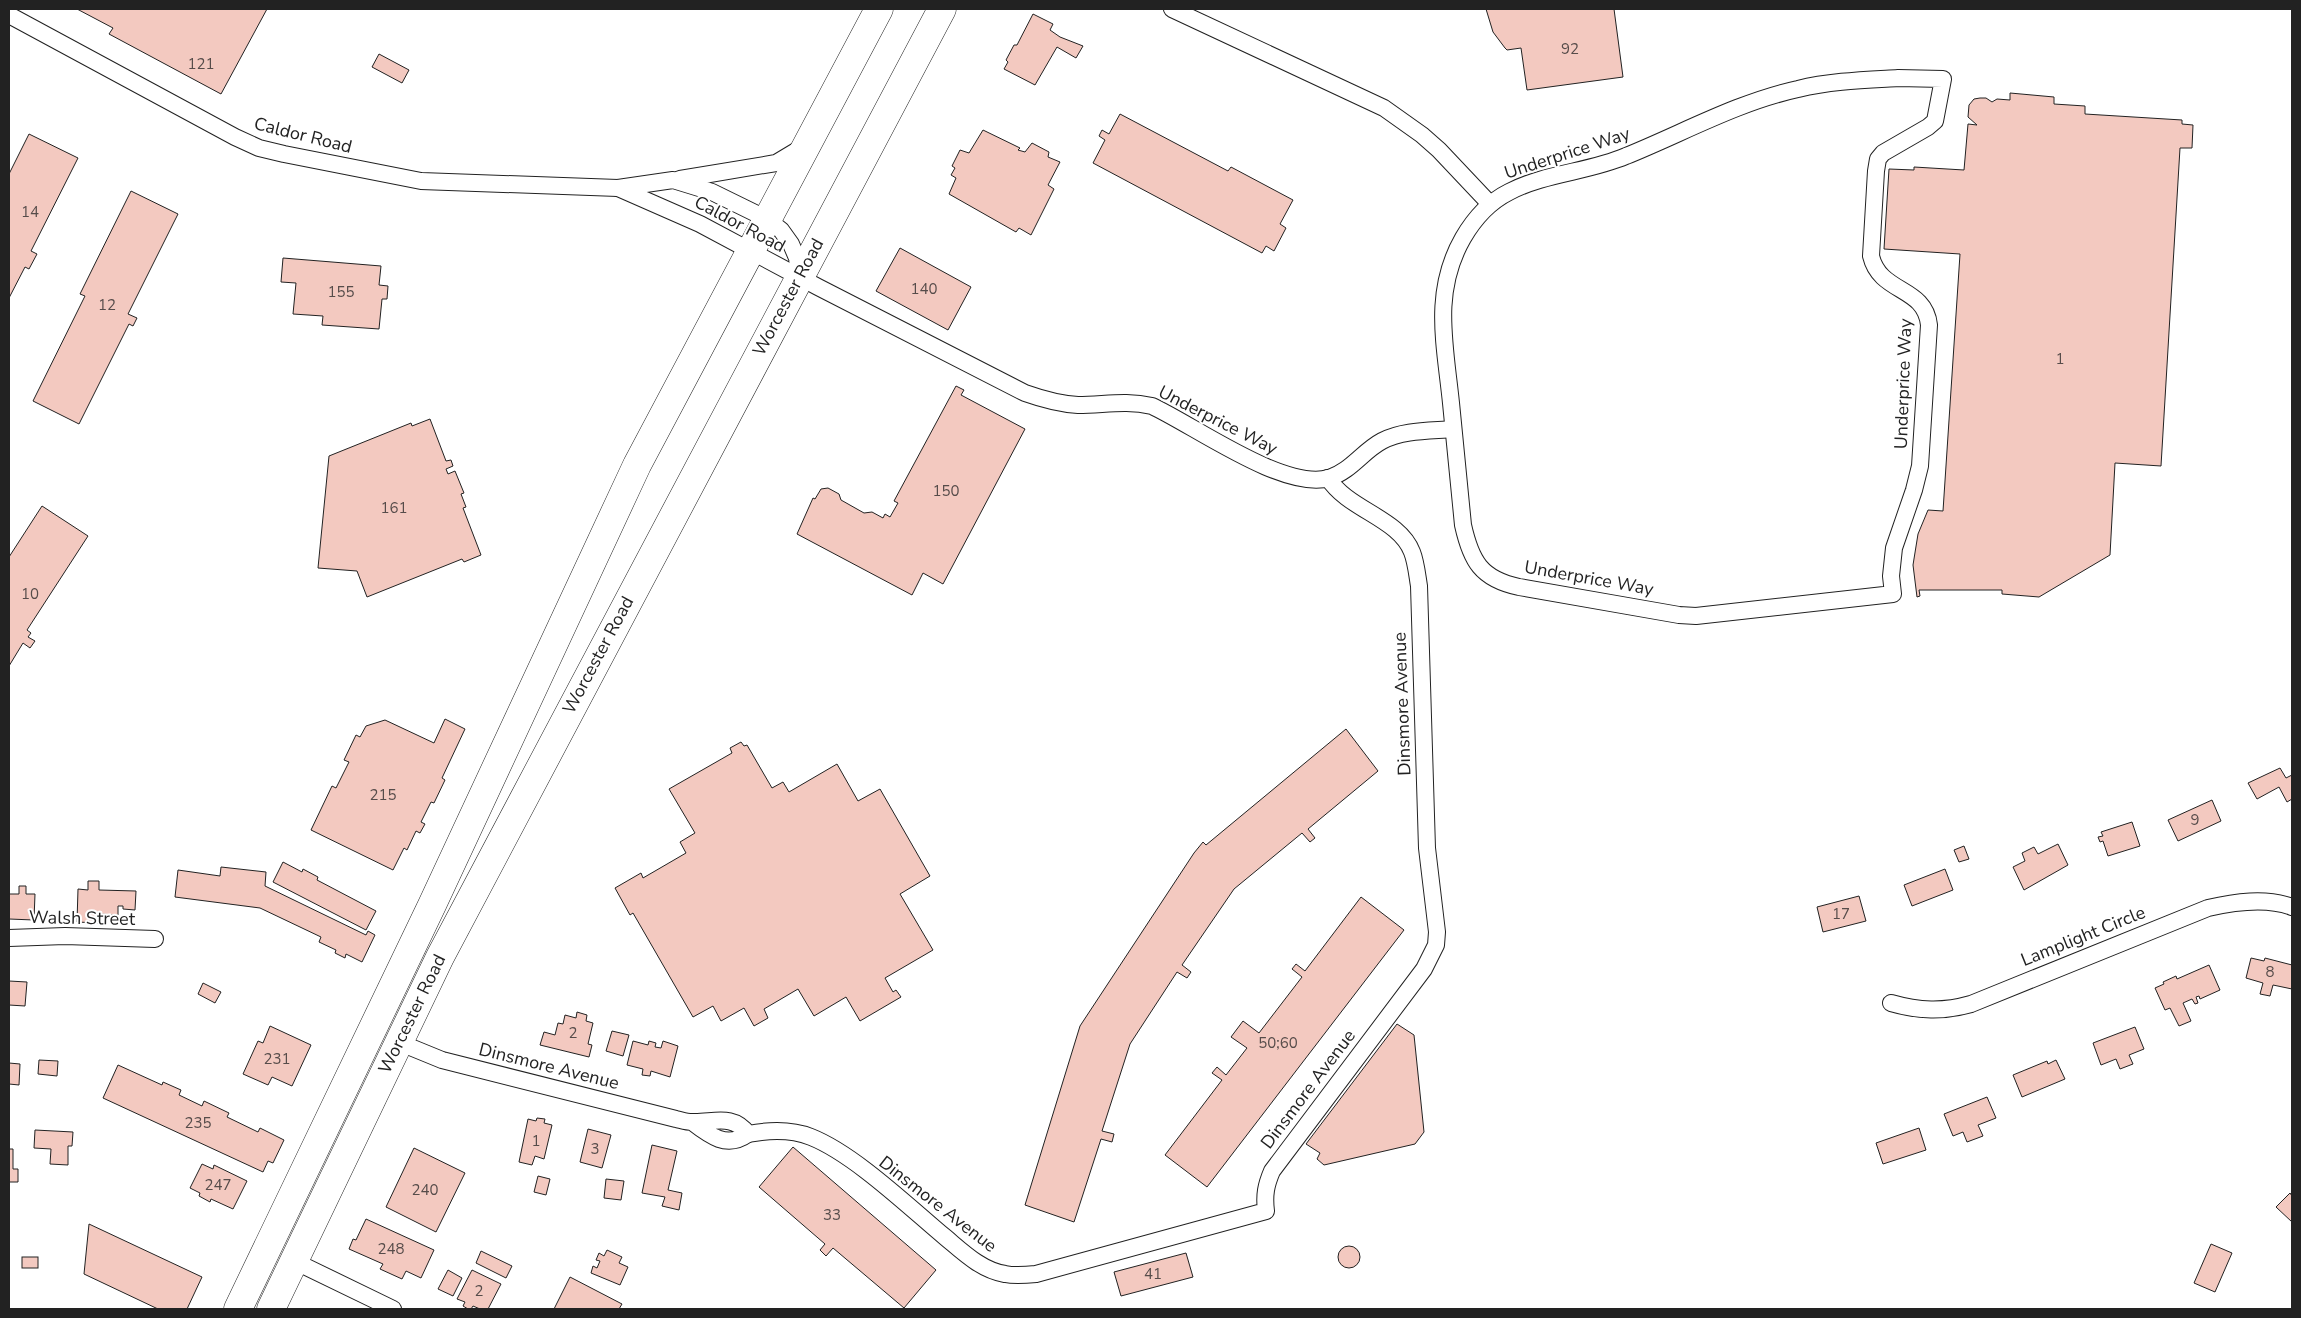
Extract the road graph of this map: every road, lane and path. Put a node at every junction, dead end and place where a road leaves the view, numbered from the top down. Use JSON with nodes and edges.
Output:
{"nodes":[{"id":1,"x":879,"y":9,"type":"edge"},
{"id":2,"x":942,"y":9,"type":"edge"},
{"id":3,"x":1172,"y":9,"type":"edge"},
{"id":4,"x":9,"y":16,"type":"edge"},
{"id":5,"x":810,"y":139,"type":"junction"},
{"id":6,"x":673,"y":180,"type":"junction"},
{"id":7,"x":618,"y":188,"type":"junction"},
{"id":8,"x":1490,"y":204,"type":"junction"},
{"id":9,"x":767,"y":219,"type":"junction"},
{"id":10,"x":750,"y":251,"type":"junction"},
{"id":11,"x":799,"y":278,"type":"junction"},
{"id":12,"x":1453,"y":429,"type":"junction"},
{"id":13,"x":1328,"y":478,"type":"junction"},
{"id":14,"x":2292,"y":907,"type":"edge"},
{"id":15,"x":9,"y":938,"type":"edge"},
{"id":16,"x":155,"y":939,"type":"dead end"},
{"id":17,"x":1891,"y":1003,"type":"dead end"},
{"id":18,"x":398,"y":1042,"type":"junction"},
{"id":19,"x":294,"y":1261,"type":"junction"},
{"id":20,"x":238,"y":1309,"type":"edge"},
{"id":21,"x":271,"y":1309,"type":"edge"},
{"id":22,"x":394,"y":1309,"type":"edge"}],
"edges":[{"from":1,"to":5,"type":"highway","name":"Worcester Road"},
{"from":2,"to":11,"type":"highway","name":"Worcester Road"},
{"from":3,"to":8,"type":"street"},
{"from":4,"to":7,"type":"street","name":"Caldor Road"},
{"from":5,"to":6,"type":"street"},
{"from":5,"to":9,"type":"highway","name":"Worcester Road"},
{"from":6,"to":7,"type":"street","name":"Caldor Road"},
{"from":6,"to":9,"type":"street","name":"Caldor Road"},
{"from":7,"to":10,"type":"street","name":"Caldor Road"},
{"from":8,"to":12,"type":"street","name":"Underprice Way"},
{"from":8,"to":12,"type":"street","name":"Underprice Way"},
{"from":9,"to":10,"type":"highway","name":"Worcester Road"},
{"from":9,"to":11,"type":"street","name":"Caldor Road"},
{"from":10,"to":11,"type":"street","name":"Caldor Road"},
{"from":10,"to":20,"type":"highway","name":"Worcester Road"},
{"from":11,"to":13,"type":"street","name":"Underprice Way"},
{"from":11,"to":18,"type":"highway","name":"Worcester Road"},
{"from":12,"to":13,"type":"street","name":"Underprice Way"},
{"from":13,"to":18,"type":"street","name":"Dinsmore Avenue"},
{"from":14,"to":17,"type":"street","name":"Lamplight Circle"},
{"from":15,"to":16,"type":"street","name":"Walsh Street"},
{"from":18,"to":19,"type":"highway","name":"Worcester Road"},
{"from":19,"to":21,"type":"highway","name":"Worcester Road"},
{"from":19,"to":22,"type":"street"}]}
